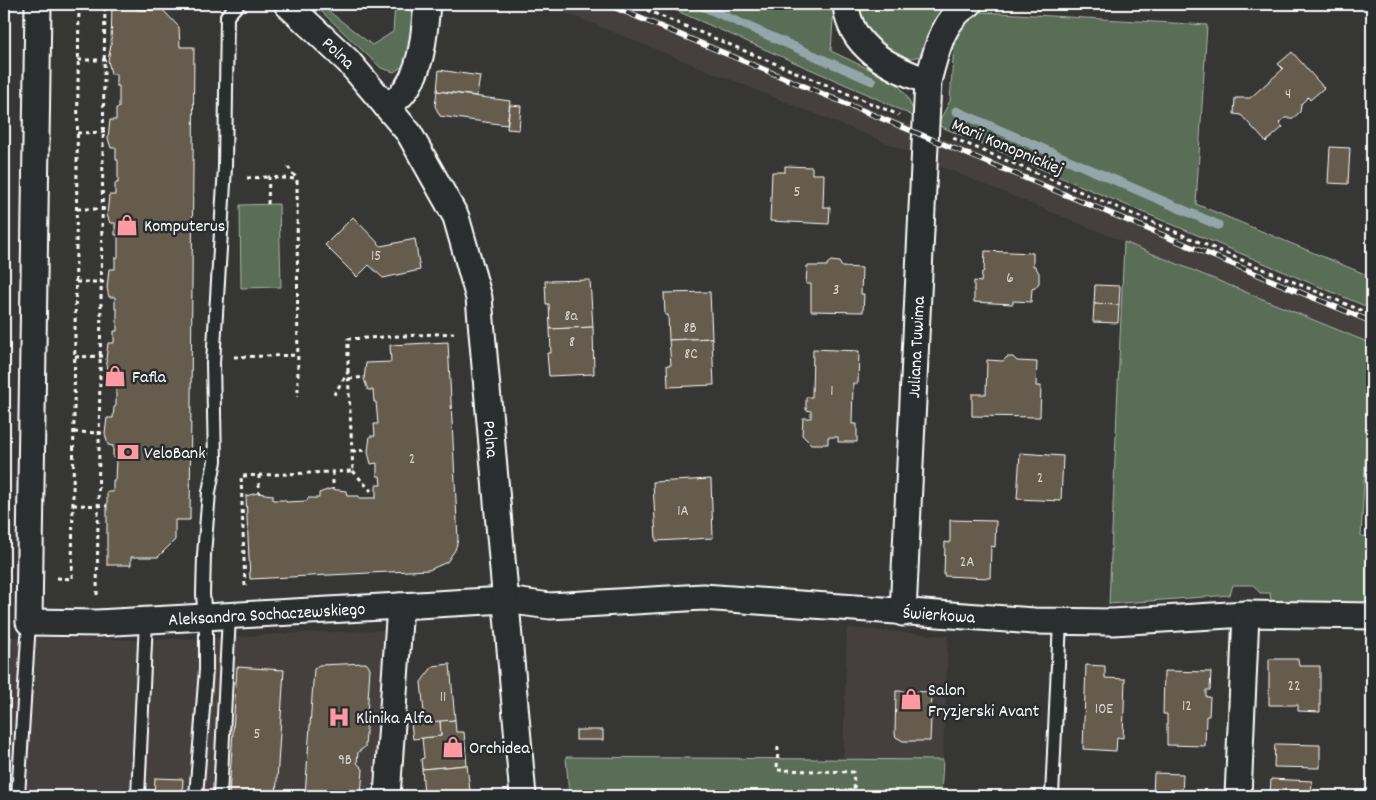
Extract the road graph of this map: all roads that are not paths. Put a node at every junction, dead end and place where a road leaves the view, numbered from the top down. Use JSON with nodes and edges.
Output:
{"nodes":[{"id":1,"x":38,"y":4,"type":"edge"},
{"id":2,"x":238,"y":4,"type":"edge"},
{"id":3,"x":287,"y":4,"type":"edge"},
{"id":4,"x":427,"y":4,"type":"edge"},
{"id":5,"x":846,"y":4,"type":"edge"},
{"id":6,"x":969,"y":4,"type":"edge"},
{"id":7,"x":928,"y":81,"type":"junction"},
{"id":8,"x":386,"y":106,"type":"junction"},
{"id":9,"x":506,"y":600,"type":"junction"},
{"id":10,"x":400,"y":606,"type":"junction"},
{"id":11,"x":903,"y":613,"type":"junction"},
{"id":12,"x":1246,"y":614,"type":"junction"},
{"id":13,"x":1372,"y":616,"type":"edge"},
{"id":14,"x":217,"y":617,"type":"junction"},
{"id":15,"x":146,"y":621,"type":"junction"},
{"id":16,"x":1060,"y":621,"type":"junction"},
{"id":17,"x":29,"y":622,"type":"junction"},
{"id":18,"x":18,"y":796,"type":"edge"},
{"id":19,"x":138,"y":796,"type":"edge"},
{"id":20,"x":196,"y":796,"type":"edge"},
{"id":21,"x":220,"y":796,"type":"edge"},
{"id":22,"x":386,"y":796,"type":"edge"},
{"id":23,"x":523,"y":796,"type":"edge"},
{"id":24,"x":1052,"y":796,"type":"edge"},
{"id":25,"x":1238,"y":796,"type":"edge"}],
"edges":[{"from":1,"to":17,"type":"street"},
{"from":2,"to":14,"type":"lane"},
{"from":3,"to":8,"type":"street","name":"Polna"},
{"from":4,"to":8,"type":"street"},
{"from":5,"to":7,"type":"street"},
{"from":6,"to":7,"type":"street","name":"Juliana Tuwima"},
{"from":7,"to":11,"type":"street","name":"Juliana Tuwima"},
{"from":8,"to":9,"type":"street","name":"Polna"},
{"from":9,"to":10,"type":"street","name":"Aleksandra Sochaczewskiego"},
{"from":9,"to":11,"type":"street","name":"Świerkowa"},
{"from":9,"to":23,"type":"street","name":"Polna"},
{"from":10,"to":14,"type":"street","name":"Aleksandra Sochaczewskiego"},
{"from":10,"to":22,"type":"street"},
{"from":11,"to":16,"type":"street","name":"Świerkowa"},
{"from":12,"to":13,"type":"street","name":"Świerkowa"},
{"from":12,"to":16,"type":"street","name":"Świerkowa"},
{"from":12,"to":25,"type":"street"},
{"from":14,"to":15,"type":"street","name":"Aleksandra Sochaczewskiego"},
{"from":14,"to":20,"type":"lane"},
{"from":14,"to":21,"type":"lane"},
{"from":15,"to":17,"type":"street","name":"Aleksandra Sochaczewskiego"},
{"from":15,"to":19,"type":"lane"},
{"from":16,"to":24,"type":"lane"},
{"from":17,"to":18,"type":"lane"}]}
